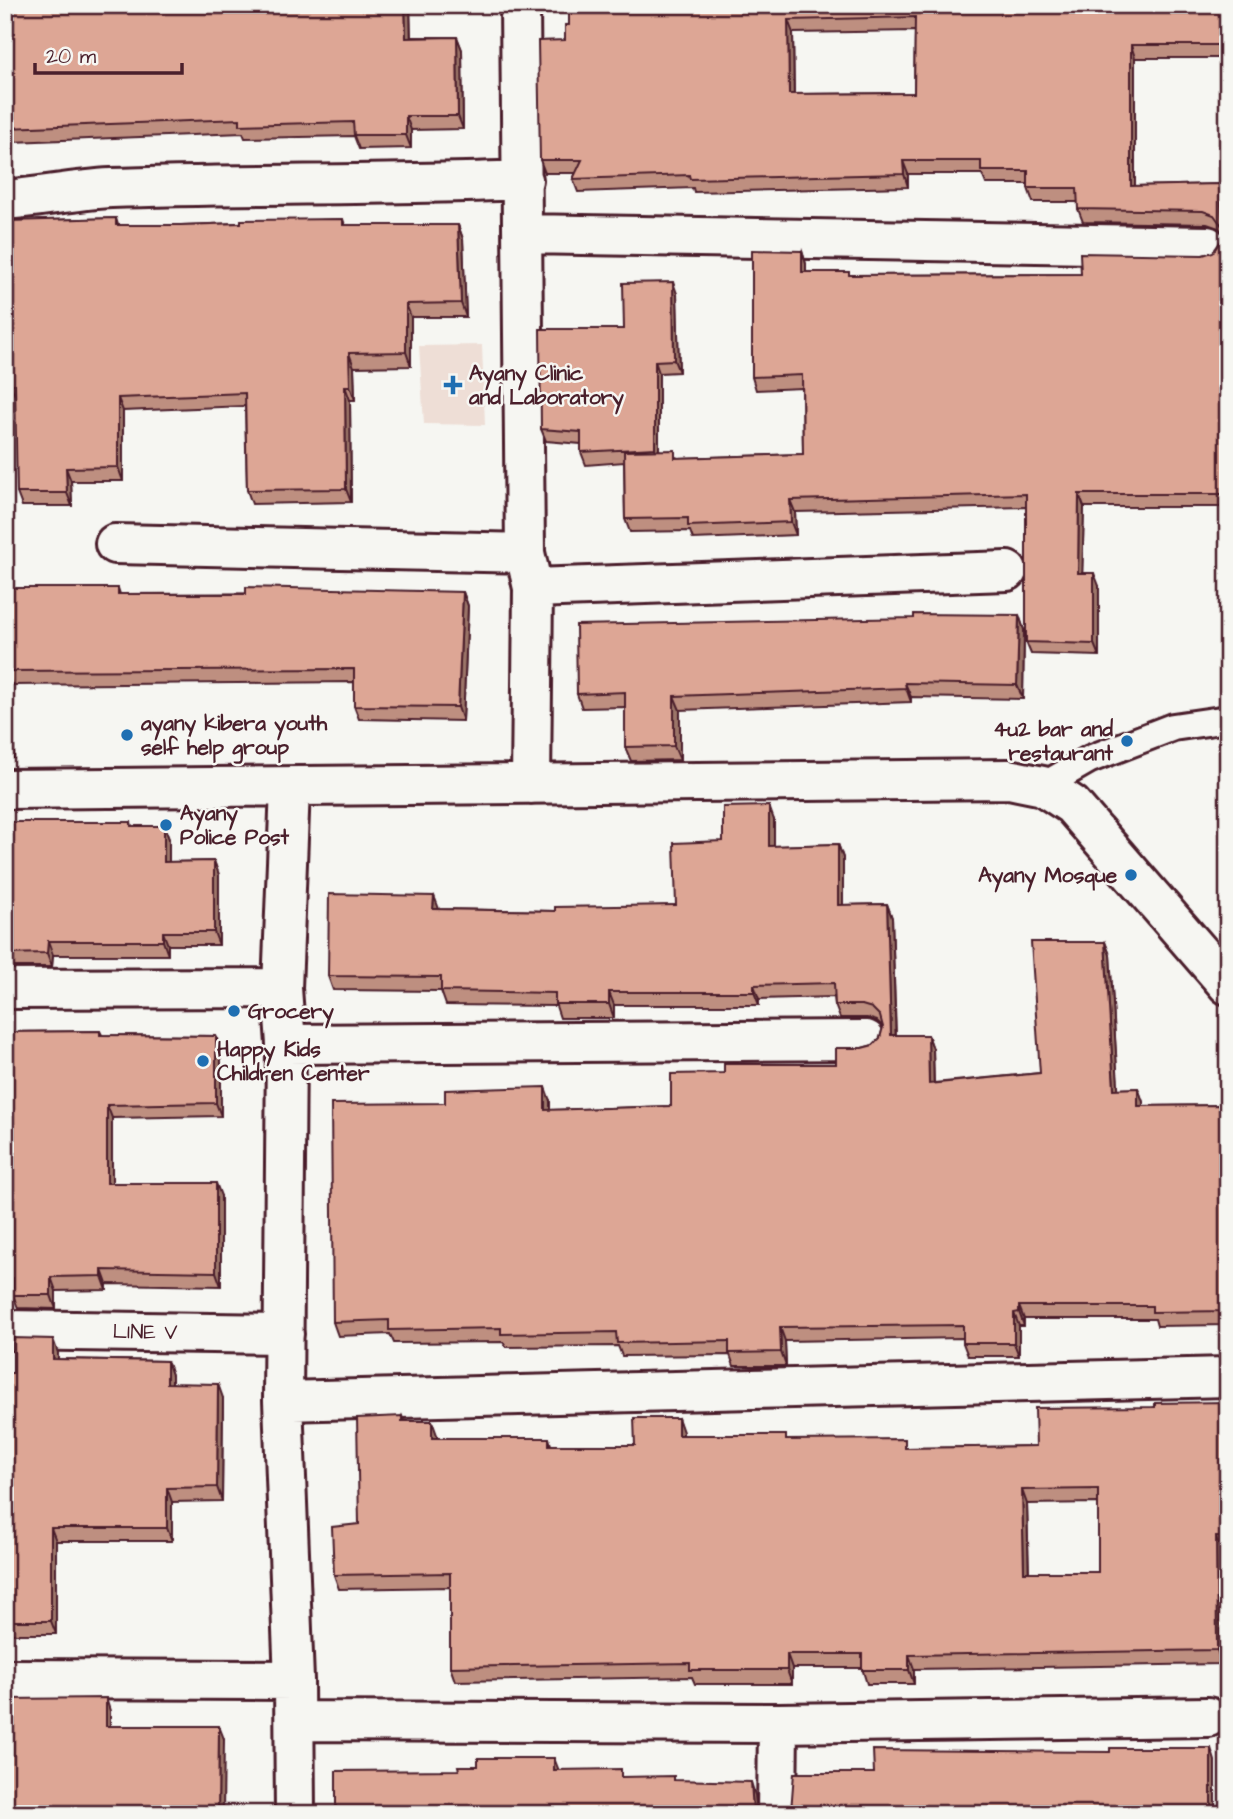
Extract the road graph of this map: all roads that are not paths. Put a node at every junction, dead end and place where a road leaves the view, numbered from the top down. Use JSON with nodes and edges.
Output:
{"nodes":[{"id":1,"x":520,"y":5,"type":"edge"},
{"id":2,"x":523,"y":180,"type":"junction"},
{"id":3,"x":5,"y":200,"type":"edge"},
{"id":4,"x":524,"y":234,"type":"junction"},
{"id":5,"x":1207,"y":246,"type":"dead end"},
{"id":6,"x":115,"y":544,"type":"dead end"},
{"id":7,"x":529,"y":570,"type":"junction"},
{"id":8,"x":1007,"y":571,"type":"dead end"},
{"id":9,"x":1228,"y":719,"type":"edge"},
{"id":10,"x":531,"y":783,"type":"junction"},
{"id":11,"x":1043,"y":786,"type":"junction"},
{"id":12,"x":290,"y":788,"type":"junction"},
{"id":13,"x":5,"y":789,"type":"edge"},
{"id":14,"x":1228,"y":985,"type":"edge"},
{"id":15,"x":282,"y":988,"type":"junction"},
{"id":16,"x":5,"y":989,"type":"edge"},
{"id":17,"x":866,"y":1040,"type":"dead end"},
{"id":18,"x":286,"y":1044,"type":"junction"},
{"id":19,"x":5,"y":1329,"type":"edge"},
{"id":20,"x":284,"y":1334,"type":"junction"},
{"id":21,"x":1228,"y":1377,"type":"edge"},
{"id":22,"x":284,"y":1401,"type":"junction"},
{"id":23,"x":5,"y":1679,"type":"edge"},
{"id":24,"x":294,"y":1679,"type":"junction"},
{"id":25,"x":1208,"y":1717,"type":"dead end"},
{"id":26,"x":295,"y":1721,"type":"junction"},
{"id":27,"x":778,"y":1723,"type":"junction"},
{"id":28,"x":295,"y":1814,"type":"edge"},
{"id":29,"x":777,"y":1814,"type":"edge"}],
"edges":[{"from":1,"to":2,"type":"street"},
{"from":2,"to":3,"type":"street"},
{"from":2,"to":4,"type":"street"},
{"from":4,"to":5,"type":"street"},
{"from":4,"to":7,"type":"street"},
{"from":6,"to":7,"type":"street"},
{"from":7,"to":8,"type":"street"},
{"from":7,"to":10,"type":"street"},
{"from":9,"to":11,"type":"lane"},
{"from":10,"to":11,"type":"street"},
{"from":10,"to":12,"type":"street"},
{"from":11,"to":14,"type":"street"},
{"from":12,"to":13,"type":"street"},
{"from":12,"to":15,"type":"street"},
{"from":15,"to":16,"type":"street"},
{"from":15,"to":18,"type":"street"},
{"from":17,"to":18,"type":"street"},
{"from":18,"to":20,"type":"street"},
{"from":19,"to":20,"type":"street","name":"LINE V"},
{"from":20,"to":22,"type":"street"},
{"from":21,"to":22,"type":"street"},
{"from":22,"to":24,"type":"street"},
{"from":23,"to":24,"type":"street"},
{"from":24,"to":26,"type":"street"},
{"from":25,"to":27,"type":"street"},
{"from":26,"to":27,"type":"street"},
{"from":26,"to":28,"type":"street"},
{"from":27,"to":29,"type":"street"}]}
